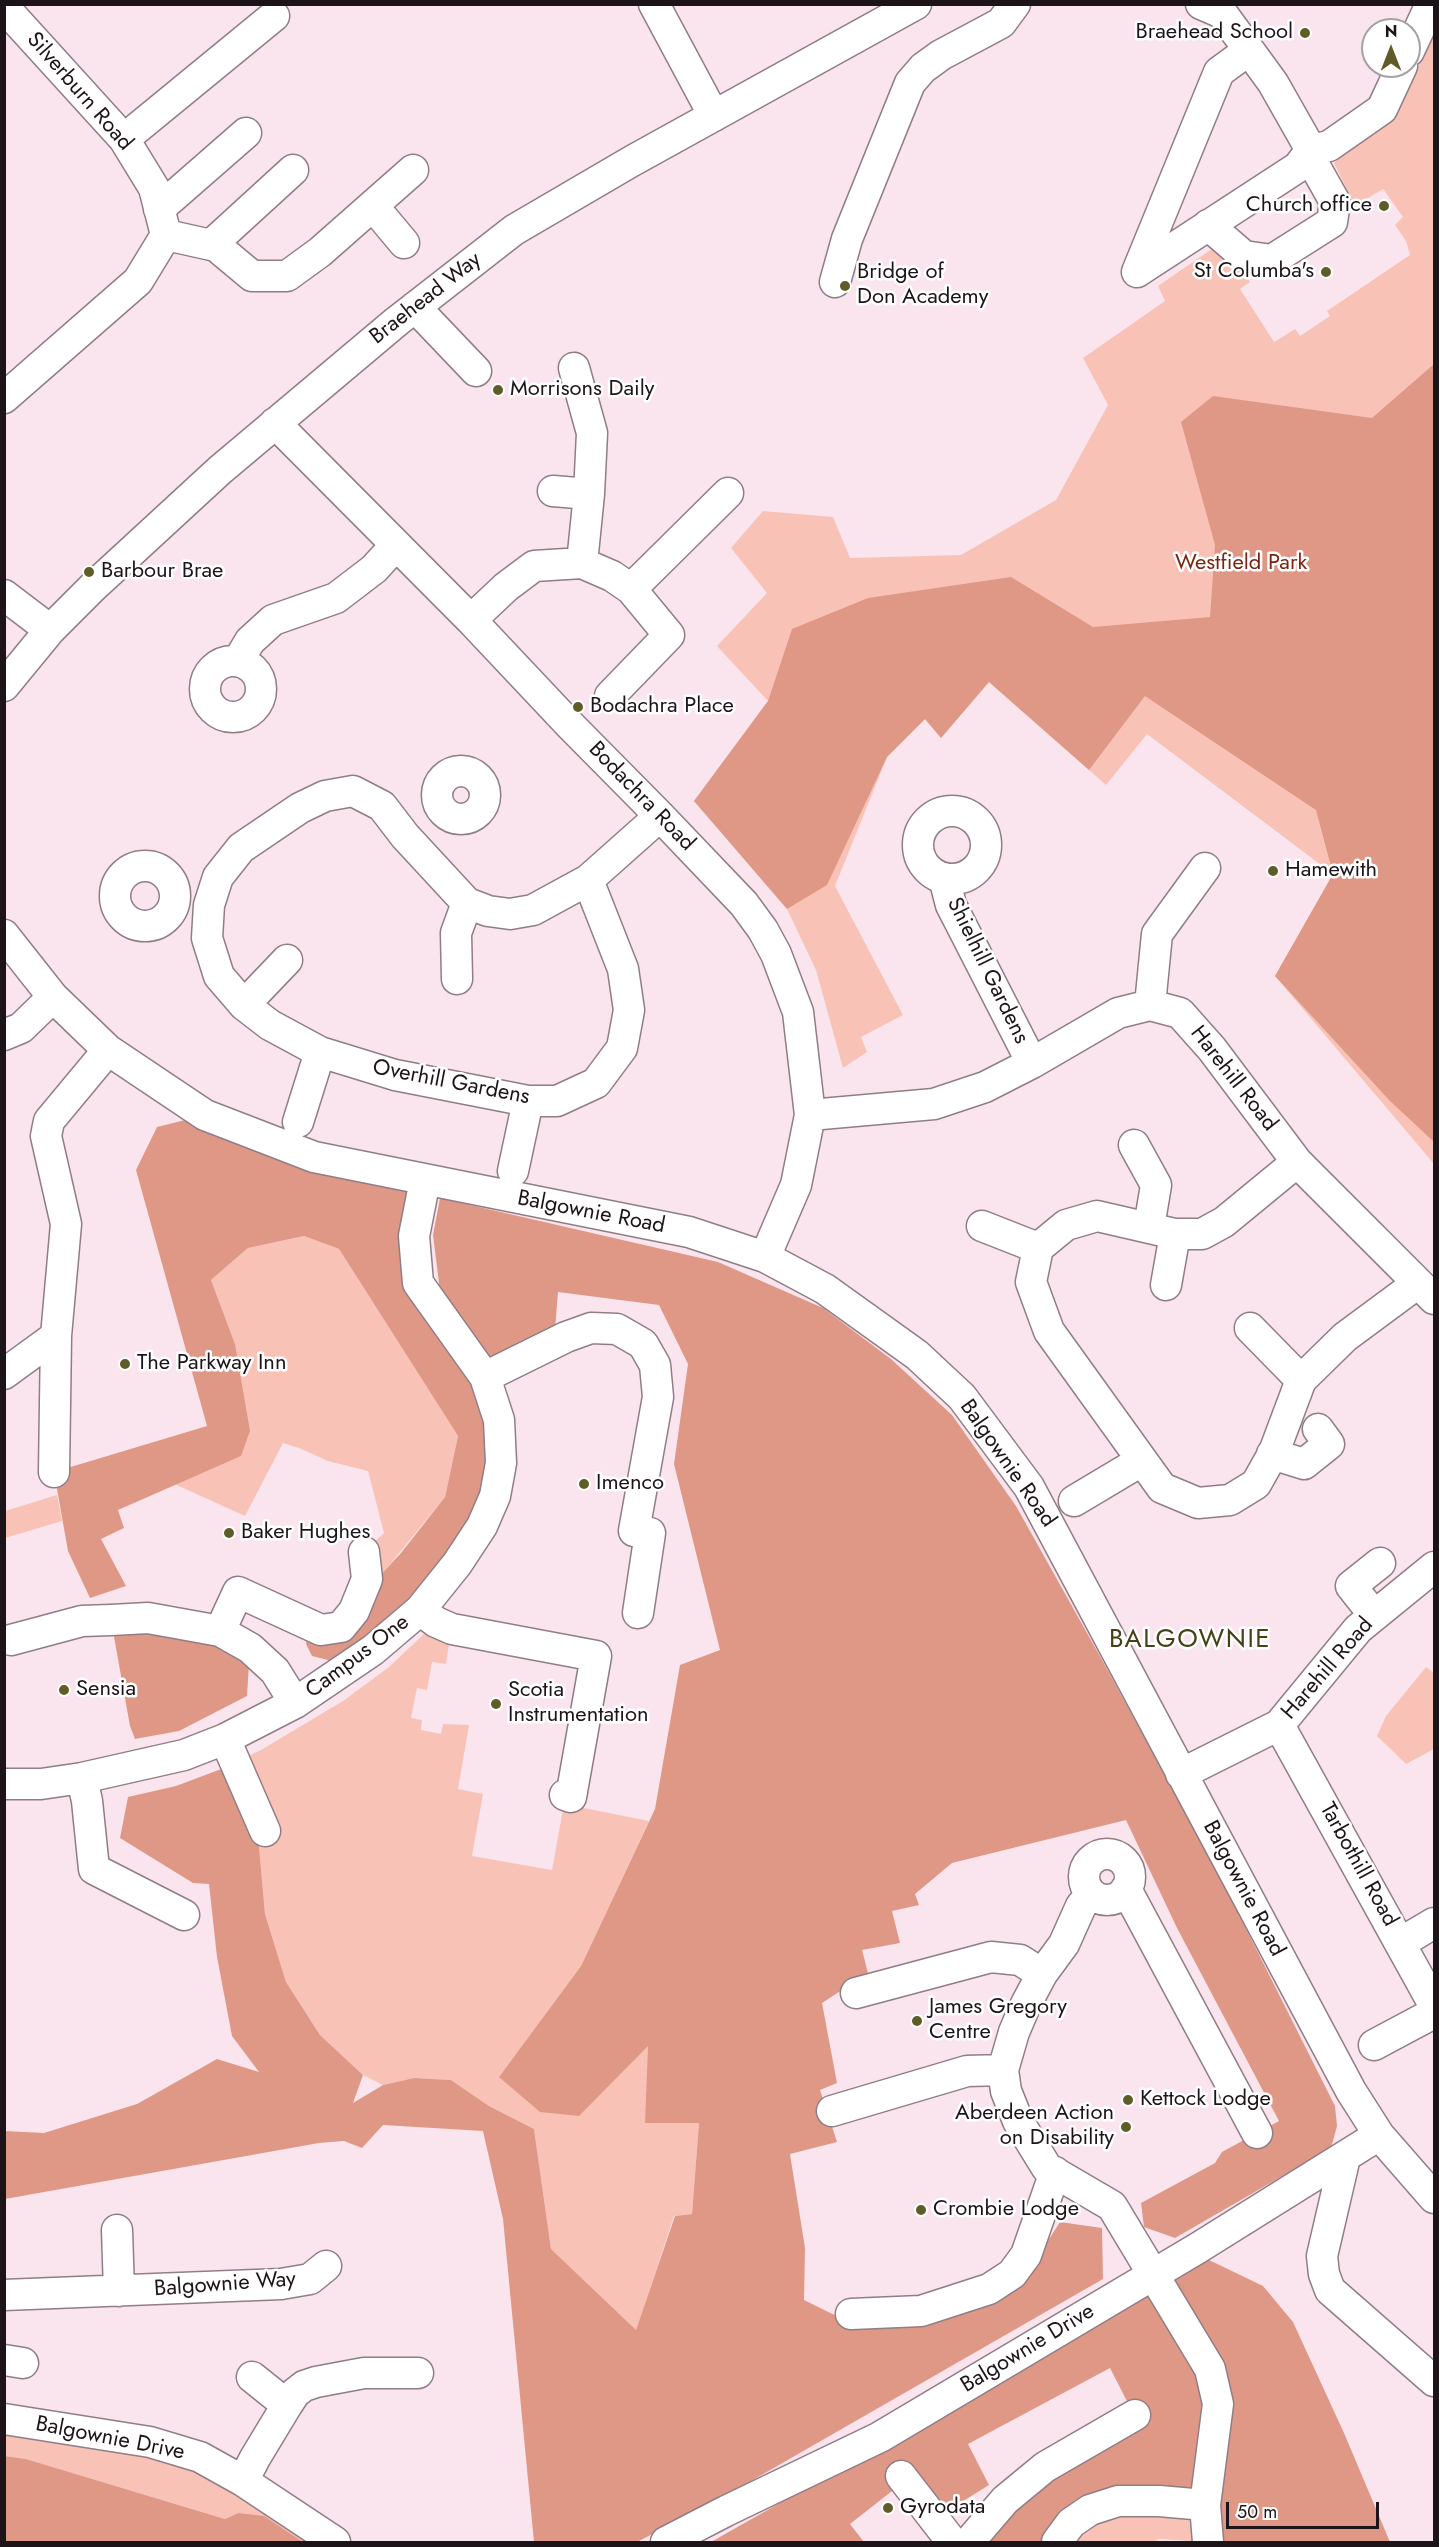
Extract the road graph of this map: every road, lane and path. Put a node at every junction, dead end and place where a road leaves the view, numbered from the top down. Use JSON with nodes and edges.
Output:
{"nodes":[{"id":1,"x":654,"y":4,"type":"edge"},
{"id":2,"x":916,"y":4,"type":"edge"},
{"id":3,"x":1015,"y":4,"type":"edge"},
{"id":4,"x":1431,"y":4,"type":"edge"},
{"id":5,"x":4,"y":7,"type":"edge"},
{"id":6,"x":1212,"y":9,"type":"edge"},
{"id":7,"x":274,"y":16,"type":"dead end"},
{"id":8,"x":1421,"y":25,"type":"edge"},
{"id":9,"x":1249,"y":50,"type":"junction"},
{"id":10,"x":1396,"y":78,"type":"edge"},
{"id":11,"x":714,"y":116,"type":"junction"},
{"id":12,"x":246,"y":133,"type":"dead end"},
{"id":13,"x":124,"y":139,"type":"junction"},
{"id":14,"x":1309,"y":152,"type":"junction"},
{"id":15,"x":293,"y":170,"type":"dead end"},
{"id":16,"x":413,"y":170,"type":"dead end"},
{"id":17,"x":373,"y":206,"type":"junction"},
{"id":18,"x":162,"y":222,"type":"junction"},
{"id":19,"x":1208,"y":225,"type":"junction"},
{"id":20,"x":404,"y":243,"type":"dead end"},
{"id":21,"x":212,"y":245,"type":"junction"},
{"id":22,"x":835,"y":282,"type":"dead end"},
{"id":23,"x":414,"y":307,"type":"junction"},
{"id":24,"x":574,"y":368,"type":"dead end"},
{"id":25,"x":476,"y":371,"type":"dead end"},
{"id":26,"x":4,"y":398,"type":"edge"},
{"id":27,"x":275,"y":423,"type":"junction"},
{"id":28,"x":553,"y":491,"type":"dead end"},
{"id":29,"x":728,"y":493,"type":"dead end"},
{"id":30,"x":589,"y":494,"type":"junction"},
{"id":31,"x":396,"y":545,"type":"junction"},
{"id":32,"x":582,"y":563,"type":"junction"},
{"id":33,"x":632,"y":589,"type":"junction"},
{"id":34,"x":4,"y":595,"type":"edge"},
{"id":35,"x":471,"y":620,"type":"junction"},
{"id":36,"x":50,"y":630,"type":"junction"},
{"id":37,"x":238,"y":661,"type":"dead end"},
{"id":38,"x":4,"y":686,"type":"edge"},
{"id":39,"x":610,"y":696,"type":"dead end"},
{"id":40,"x":440,"y":807,"type":"dead end"},
{"id":41,"x":660,"y":816,"type":"junction"},
{"id":42,"x":405,"y":836,"type":"junction"},
{"id":43,"x":1204,"y":868,"type":"dead end"},
{"id":44,"x":944,"y":878,"type":"dead end"},
{"id":45,"x":588,"y":880,"type":"junction"},
{"id":46,"x":175,"y":901,"type":"dead end"},
{"id":47,"x":467,"y":903,"type":"junction"},
{"id":48,"x":209,"y":905,"type":"junction"},
{"id":49,"x":4,"y":935,"type":"edge"},
{"id":50,"x":287,"y":960,"type":"dead end"},
{"id":51,"x":457,"y":979,"type":"dead end"},
{"id":52,"x":53,"y":997,"type":"junction"},
{"id":53,"x":244,"y":1005,"type":"junction"},
{"id":54,"x":1150,"y":1005,"type":"junction"},
{"id":55,"x":4,"y":1035,"type":"edge"},
{"id":56,"x":108,"y":1050,"type":"junction"},
{"id":57,"x":320,"y":1052,"type":"junction"},
{"id":58,"x":1032,"y":1064,"type":"junction"},
{"id":59,"x":528,"y":1101,"type":"junction"},
{"id":60,"x":810,"y":1115,"type":"junction"},
{"id":61,"x":298,"y":1122,"type":"dead end"},
{"id":62,"x":1134,"y":1145,"type":"dead end"},
{"id":63,"x":1297,"y":1162,"type":"junction"},
{"id":64,"x":513,"y":1171,"type":"dead end"},
{"id":65,"x":425,"y":1180,"type":"junction"},
{"id":66,"x":982,"y":1226,"type":"dead end"},
{"id":67,"x":1162,"y":1231,"type":"junction"},
{"id":68,"x":1038,"y":1248,"type":"junction"},
{"id":69,"x":765,"y":1257,"type":"junction"},
{"id":70,"x":1166,"y":1285,"type":"dead end"},
{"id":71,"x":1426,"y":1291,"type":"edge"},
{"id":72,"x":1250,"y":1328,"type":"dead end"},
{"id":73,"x":57,"y":1336,"type":"junction"},
{"id":74,"x":4,"y":1374,"type":"edge"},
{"id":75,"x":485,"y":1377,"type":"junction"},
{"id":76,"x":1301,"y":1380,"type":"junction"},
{"id":77,"x":1318,"y":1429,"type":"dead end"},
{"id":78,"x":1272,"y":1454,"type":"junction"},
{"id":79,"x":1141,"y":1461,"type":"junction"},
{"id":80,"x":54,"y":1472,"type":"dead end"},
{"id":81,"x":1074,"y":1501,"type":"dead end"},
{"id":82,"x":364,"y":1552,"type":"dead end"},
{"id":83,"x":1380,"y":1563,"type":"dead end"},
{"id":84,"x":1433,"y":1571,"type":"edge"},
{"id":85,"x":420,"y":1610,"type":"junction"},
{"id":86,"x":638,"y":1613,"type":"dead end"},
{"id":87,"x":1374,"y":1616,"type":"junction"},
{"id":88,"x":220,"y":1631,"type":"junction"},
{"id":89,"x":11,"y":1640,"type":"dead end"},
{"id":90,"x":295,"y":1703,"type":"junction"},
{"id":91,"x":1280,"y":1725,"type":"junction"},
{"id":92,"x":225,"y":1739,"type":"junction"},
{"id":93,"x":1181,"y":1774,"type":"junction"},
{"id":94,"x":82,"y":1778,"type":"junction"},
{"id":95,"x":4,"y":1784,"type":"edge"},
{"id":96,"x":565,"y":1795,"type":"dead end"},
{"id":97,"x":265,"y":1831,"type":"dead end"},
{"id":98,"x":1126,"y":1889,"type":"junction"},
{"id":99,"x":1091,"y":1894,"type":"junction"},
{"id":100,"x":184,"y":1915,"type":"dead end"},
{"id":101,"x":1434,"y":1923,"type":"edge"},
{"id":102,"x":1402,"y":1942,"type":"junction"},
{"id":103,"x":1042,"y":1974,"type":"junction"},
{"id":104,"x":856,"y":1993,"type":"dead end"},
{"id":105,"x":1434,"y":2005,"type":"edge"},
{"id":106,"x":1434,"y":2013,"type":"edge"},
{"id":107,"x":1374,"y":2044,"type":"dead end"},
{"id":108,"x":1003,"y":2070,"type":"junction"},
{"id":109,"x":832,"y":2111,"type":"dead end"},
{"id":110,"x":1257,"y":2133,"type":"dead end"},
{"id":111,"x":1380,"y":2135,"type":"junction"},
{"id":112,"x":1345,"y":2157,"type":"junction"},
{"id":113,"x":1054,"y":2172,"type":"junction"},
{"id":114,"x":1434,"y":2198,"type":"edge"},
{"id":115,"x":117,"y":2230,"type":"dead end"},
{"id":116,"x":326,"y":2266,"type":"dead end"},
{"id":117,"x":1154,"y":2274,"type":"junction"},
{"id":118,"x":119,"y":2291,"type":"junction"},
{"id":119,"x":4,"y":2295,"type":"edge"},
{"id":120,"x":851,"y":2314,"type":"dead end"},
{"id":121,"x":418,"y":2373,"type":"dead end"},
{"id":122,"x":252,"y":2377,"type":"dead end"},
{"id":123,"x":1434,"y":2381,"type":"edge"},
{"id":124,"x":287,"y":2405,"type":"junction"},
{"id":125,"x":1135,"y":2415,"type":"dead end"},
{"id":126,"x":4,"y":2419,"type":"edge"},
{"id":127,"x":901,"y":2476,"type":"dead end"},
{"id":128,"x":243,"y":2481,"type":"junction"},
{"id":129,"x":1205,"y":2505,"type":"junction"},
{"id":130,"x":335,"y":2542,"type":"edge"},
{"id":131,"x":666,"y":2542,"type":"edge"},
{"id":132,"x":952,"y":2542,"type":"edge"},
{"id":133,"x":969,"y":2542,"type":"edge"},
{"id":134,"x":1057,"y":2542,"type":"edge"},
{"id":135,"x":1208,"y":2542,"type":"edge"}],
"edges":[{"from":1,"to":11,"type":"street"},
{"from":2,"to":11,"type":"street","name":"Braehead Way"},
{"from":3,"to":22,"type":"street"},
{"from":4,"to":8,"type":"street"},
{"from":5,"to":13,"type":"street","name":"Silverburn Road"},
{"from":6,"to":9,"type":"street"},
{"from":7,"to":13,"type":"street"},
{"from":9,"to":14,"type":"street"},
{"from":9,"to":19,"type":"street"},
{"from":10,"to":14,"type":"street"},
{"from":11,"to":23,"type":"street","name":"Braehead Way"},
{"from":12,"to":18,"type":"street"},
{"from":13,"to":18,"type":"street","name":"Silverburn Road"},
{"from":14,"to":19,"type":"street"},
{"from":14,"to":19,"type":"street"},
{"from":15,"to":21,"type":"street"},
{"from":16,"to":17,"type":"street"},
{"from":17,"to":20,"type":"street"},
{"from":17,"to":21,"type":"street"},
{"from":18,"to":21,"type":"street"},
{"from":18,"to":26,"type":"street"},
{"from":23,"to":25,"type":"street"},
{"from":23,"to":27,"type":"street","name":"Braehead Way"},
{"from":24,"to":30,"type":"street"},
{"from":27,"to":31,"type":"street","name":"Bodachra Road"},
{"from":27,"to":36,"type":"street","name":"Braehead Way"},
{"from":28,"to":30,"type":"street"},
{"from":29,"to":33,"type":"street"},
{"from":30,"to":32,"type":"street"},
{"from":31,"to":35,"type":"street","name":"Bodachra Road"},
{"from":31,"to":37,"type":"street"},
{"from":32,"to":33,"type":"street"},
{"from":32,"to":35,"type":"street"},
{"from":33,"to":39,"type":"street"},
{"from":34,"to":36,"type":"street"},
{"from":35,"to":41,"type":"street","name":"Bodachra Road"},
{"from":36,"to":38,"type":"street","name":"Braehead Way"},
{"from":40,"to":42,"type":"street"},
{"from":41,"to":45,"type":"street"},
{"from":41,"to":60,"type":"street","name":"Bodachra Road"},
{"from":42,"to":47,"type":"street","name":"Overhill Gardens"},
{"from":42,"to":48,"type":"street","name":"Overhill Gardens"},
{"from":43,"to":54,"type":"street"},
{"from":44,"to":58,"type":"street","name":"Shielhill Gardens"},
{"from":45,"to":47,"type":"street"},
{"from":45,"to":59,"type":"street","name":"Overhill Gardens"},
{"from":46,"to":48,"type":"street"},
{"from":47,"to":51,"type":"street"},
{"from":48,"to":53,"type":"street","name":"Overhill Gardens"},
{"from":49,"to":52,"type":"street","name":"Balgownie Road"},
{"from":50,"to":53,"type":"street"},
{"from":52,"to":55,"type":"street"},
{"from":52,"to":56,"type":"street","name":"Balgownie Road"},
{"from":53,"to":57,"type":"street","name":"Overhill Gardens"},
{"from":54,"to":58,"type":"street","name":"Harehill Road"},
{"from":54,"to":63,"type":"street","name":"Harehill Road"},
{"from":56,"to":65,"type":"street","name":"Balgownie Road"},
{"from":56,"to":73,"type":"street"},
{"from":57,"to":59,"type":"street","name":"Overhill Gardens"},
{"from":57,"to":61,"type":"street"},
{"from":58,"to":60,"type":"street","name":"Harehill Road"},
{"from":59,"to":64,"type":"street"},
{"from":60,"to":69,"type":"street","name":"Bodachra Road"},
{"from":62,"to":67,"type":"street"},
{"from":63,"to":67,"type":"street"},
{"from":63,"to":71,"type":"street","name":"Harehill Road"},
{"from":65,"to":69,"type":"street","name":"Balgownie Road"},
{"from":65,"to":75,"type":"street","name":"Campus One"},
{"from":66,"to":68,"type":"street"},
{"from":67,"to":68,"type":"street"},
{"from":67,"to":70,"type":"street"},
{"from":68,"to":79,"type":"street"},
{"from":69,"to":93,"type":"street","name":"Balgownie Road"},
{"from":71,"to":76,"type":"street"},
{"from":72,"to":76,"type":"street"},
{"from":73,"to":74,"type":"street"},
{"from":73,"to":80,"type":"street"},
{"from":75,"to":85,"type":"street","name":"Campus One"},
{"from":75,"to":86,"type":"street"},
{"from":76,"to":78,"type":"street"},
{"from":77,"to":78,"type":"street"},
{"from":78,"to":79,"type":"street"},
{"from":79,"to":81,"type":"street"},
{"from":82,"to":88,"type":"street"},
{"from":83,"to":87,"type":"street"},
{"from":84,"to":87,"type":"street","name":"Harehill Road"},
{"from":85,"to":90,"type":"street","name":"Campus One"},
{"from":85,"to":96,"type":"street"},
{"from":87,"to":91,"type":"street","name":"Harehill Road"},
{"from":88,"to":89,"type":"street"},
{"from":88,"to":90,"type":"street"},
{"from":90,"to":92,"type":"street","name":"Campus One"},
{"from":91,"to":93,"type":"street","name":"Harehill Road"},
{"from":91,"to":102,"type":"street","name":"Tarbothill Road"},
{"from":92,"to":94,"type":"street","name":"Campus One"},
{"from":92,"to":97,"type":"street"},
{"from":93,"to":111,"type":"street","name":"Balgownie Road"},
{"from":94,"to":95,"type":"street","name":"Campus One"},
{"from":94,"to":100,"type":"street"},
{"from":98,"to":99,"type":"street"},
{"from":98,"to":99,"type":"street"},
{"from":98,"to":110,"type":"street"},
{"from":99,"to":103,"type":"street"},
{"from":101,"to":102,"type":"street"},
{"from":102,"to":105,"type":"street","name":"Tarbothill Road"},
{"from":103,"to":104,"type":"street"},
{"from":103,"to":108,"type":"street"},
{"from":106,"to":107,"type":"street"},
{"from":108,"to":109,"type":"street"},
{"from":108,"to":113,"type":"street"},
{"from":111,"to":112,"type":"street","name":"Balgownie Drive"},
{"from":111,"to":114,"type":"street","name":"Balgownie Road"},
{"from":112,"to":117,"type":"street","name":"Balgownie Drive"},
{"from":112,"to":123,"type":"street"},
{"from":113,"to":117,"type":"street"},
{"from":113,"to":120,"type":"street"},
{"from":115,"to":118,"type":"street"},
{"from":116,"to":118,"type":"street","name":"Balgownie Way"},
{"from":117,"to":129,"type":"street"},
{"from":117,"to":131,"type":"street","name":"Balgownie Drive"},
{"from":118,"to":119,"type":"street","name":"Balgownie Way"},
{"from":121,"to":124,"type":"street"},
{"from":122,"to":124,"type":"street"},
{"from":124,"to":128,"type":"street"},
{"from":125,"to":133,"type":"street"},
{"from":126,"to":128,"type":"street","name":"Balgownie Drive"},
{"from":127,"to":132,"type":"street"},
{"from":128,"to":130,"type":"street","name":"Balgownie Drive"},
{"from":129,"to":134,"type":"street"},
{"from":129,"to":135,"type":"street"}]}
